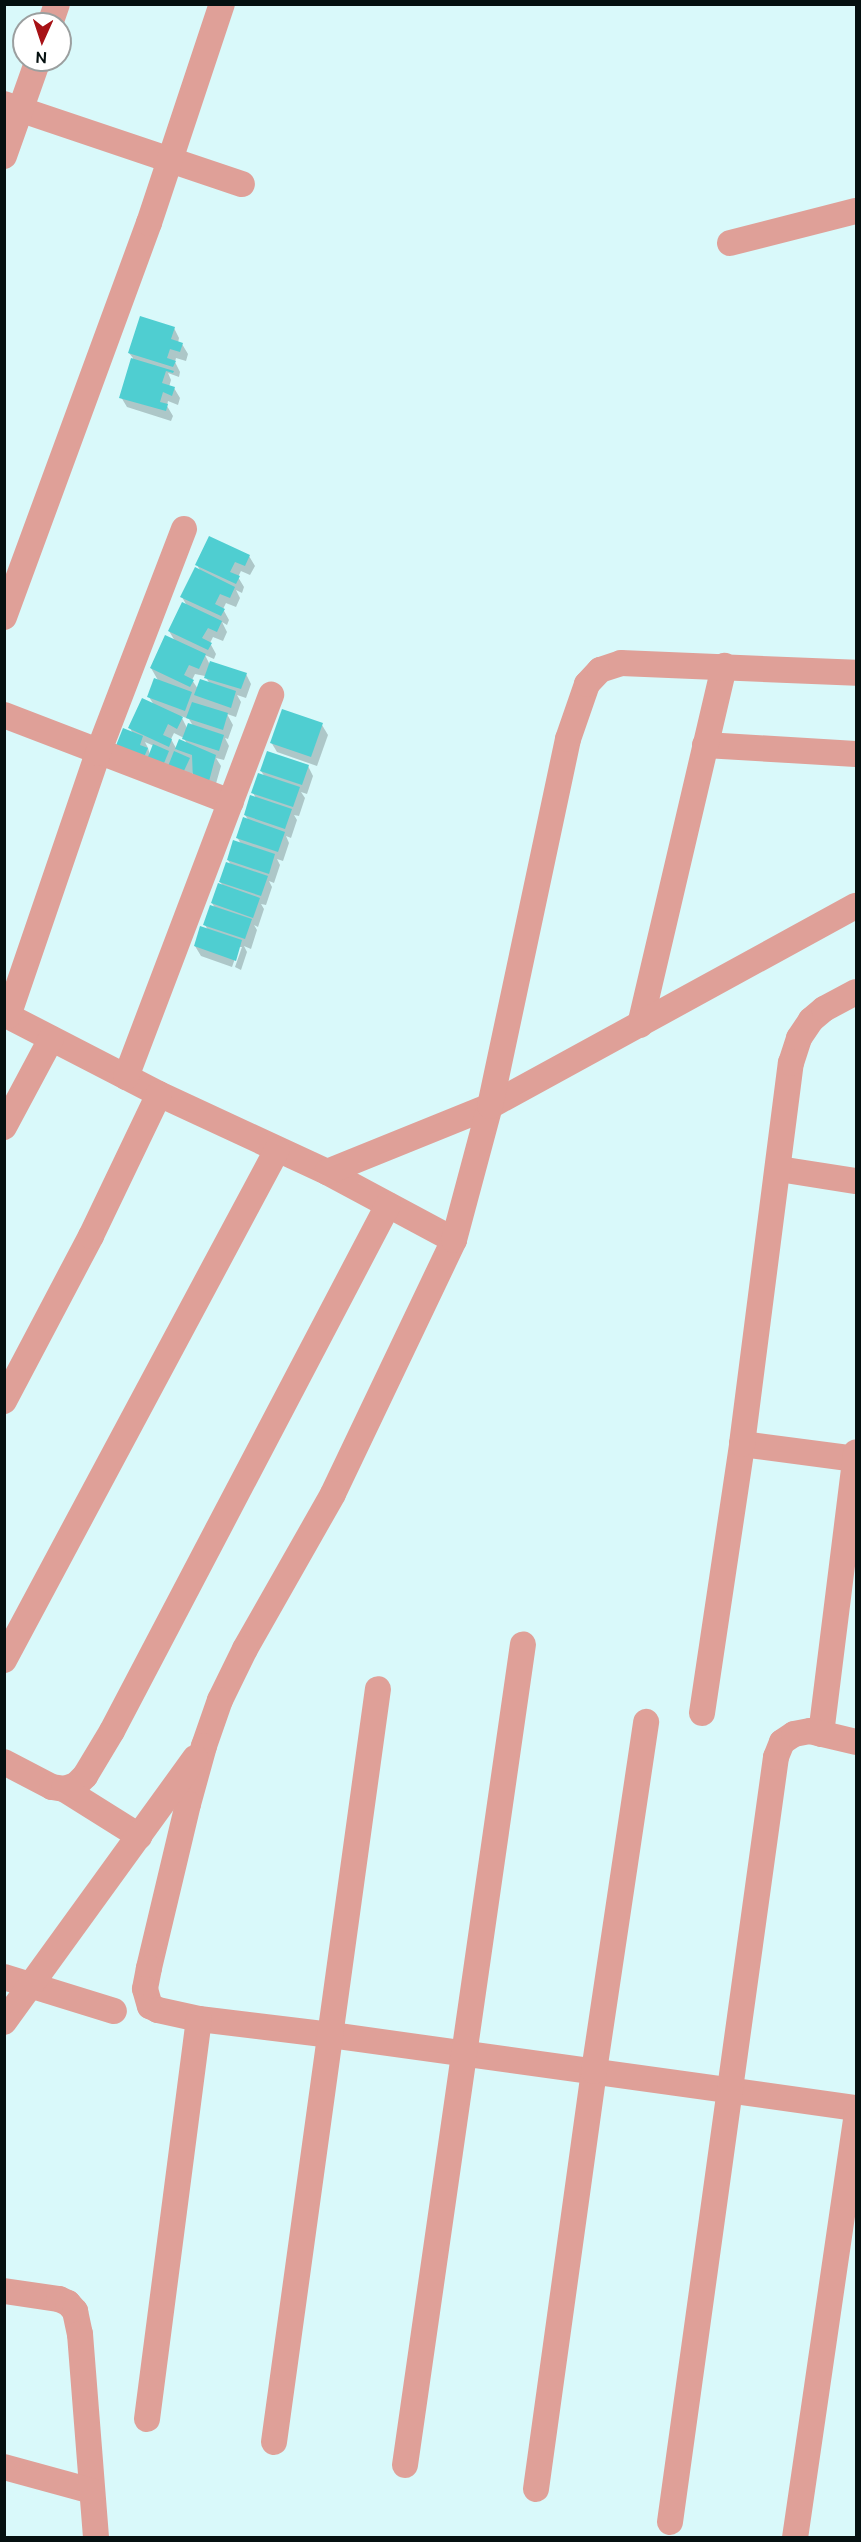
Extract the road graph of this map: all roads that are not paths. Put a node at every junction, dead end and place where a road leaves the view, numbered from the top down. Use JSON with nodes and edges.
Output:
{"nodes":[{"id":1,"x":222,"y":4,"type":"edge"},
{"id":2,"x":31,"y":72,"type":"edge"},
{"id":3,"x":13,"y":106,"type":"edge"},
{"id":4,"x":4,"y":156,"type":"edge"},
{"id":5,"x":170,"y":160,"type":"junction"},
{"id":6,"x":242,"y":184,"type":"dead end"},
{"id":7,"x":856,"y":211,"type":"edge"},
{"id":8,"x":730,"y":243,"type":"dead end"},
{"id":9,"x":184,"y":529,"type":"dead end"},
{"id":10,"x":4,"y":617,"type":"edge"},
{"id":11,"x":724,"y":666,"type":"junction"},
{"id":12,"x":856,"y":673,"type":"edge"},
{"id":13,"x":271,"y":695,"type":"dead end"},
{"id":14,"x":4,"y":715,"type":"edge"},
{"id":15,"x":705,"y":745,"type":"junction"},
{"id":16,"x":98,"y":753,"type":"junction"},
{"id":17,"x":856,"y":754,"type":"edge"},
{"id":18,"x":231,"y":802,"type":"junction"},
{"id":19,"x":856,"y":906,"type":"edge"},
{"id":20,"x":856,"y":992,"type":"edge"},
{"id":21,"x":6,"y":1015,"type":"edge"},
{"id":22,"x":640,"y":1025,"type":"junction"},
{"id":23,"x":51,"y":1038,"type":"junction"},
{"id":24,"x":126,"y":1077,"type":"junction"},
{"id":25,"x":159,"y":1094,"type":"junction"},
{"id":26,"x":490,"y":1106,"type":"junction"},
{"id":27,"x":4,"y":1127,"type":"edge"},
{"id":28,"x":277,"y":1150,"type":"junction"},
{"id":29,"x":779,"y":1169,"type":"junction"},
{"id":30,"x":327,"y":1172,"type":"junction"},
{"id":31,"x":856,"y":1181,"type":"edge"},
{"id":32,"x":388,"y":1205,"type":"junction"},
{"id":33,"x":454,"y":1240,"type":"junction"},
{"id":34,"x":4,"y":1401,"type":"edge"},
{"id":35,"x":742,"y":1444,"type":"junction"},
{"id":36,"x":856,"y":1452,"type":"edge"},
{"id":37,"x":856,"y":1459,"type":"edge"},
{"id":38,"x":523,"y":1644,"type":"dead end"},
{"id":39,"x":4,"y":1660,"type":"edge"},
{"id":40,"x":378,"y":1689,"type":"dead end"},
{"id":41,"x":702,"y":1713,"type":"dead end"},
{"id":42,"x":646,"y":1722,"type":"dead end"},
{"id":43,"x":821,"y":1734,"type":"junction"},
{"id":44,"x":856,"y":1742,"type":"edge"},
{"id":45,"x":204,"y":1746,"type":"junction"},
{"id":46,"x":4,"y":1762,"type":"edge"},
{"id":47,"x":64,"y":1789,"type":"junction"},
{"id":48,"x":138,"y":1836,"type":"junction"},
{"id":49,"x":4,"y":1977,"type":"edge"},
{"id":50,"x":31,"y":1984,"type":"junction"},
{"id":51,"x":114,"y":2011,"type":"dead end"},
{"id":52,"x":199,"y":2019,"type":"junction"},
{"id":53,"x":4,"y":2022,"type":"edge"},
{"id":54,"x":331,"y":2035,"type":"junction"},
{"id":55,"x":465,"y":2053,"type":"junction"},
{"id":56,"x":594,"y":2071,"type":"junction"},
{"id":57,"x":729,"y":2090,"type":"junction"},
{"id":58,"x":856,"y":2108,"type":"edge"},
{"id":59,"x":856,"y":2118,"type":"edge"},
{"id":60,"x":4,"y":2291,"type":"edge"},
{"id":61,"x":147,"y":2419,"type":"dead end"},
{"id":62,"x":274,"y":2442,"type":"dead end"},
{"id":63,"x":405,"y":2465,"type":"dead end"},
{"id":64,"x":4,"y":2467,"type":"edge"},
{"id":65,"x":536,"y":2489,"type":"dead end"},
{"id":66,"x":92,"y":2491,"type":"junction"},
{"id":67,"x":670,"y":2522,"type":"dead end"},
{"id":68,"x":96,"y":2538,"type":"edge"},
{"id":69,"x":795,"y":2538,"type":"edge"}],
"edges":[{"from":1,"to":5,"type":"street"},
{"from":2,"to":3,"type":"street"},
{"from":3,"to":4,"type":"street"},
{"from":3,"to":5,"type":"street"},
{"from":5,"to":6,"type":"street"},
{"from":5,"to":10,"type":"street"},
{"from":7,"to":8,"type":"street"},
{"from":9,"to":16,"type":"street"},
{"from":11,"to":12,"type":"street"},
{"from":11,"to":15,"type":"street"},
{"from":11,"to":26,"type":"street"},
{"from":13,"to":18,"type":"street"},
{"from":14,"to":16,"type":"street"},
{"from":15,"to":17,"type":"street"},
{"from":15,"to":22,"type":"street"},
{"from":16,"to":18,"type":"street"},
{"from":16,"to":21,"type":"street"},
{"from":18,"to":24,"type":"street"},
{"from":19,"to":22,"type":"street"},
{"from":20,"to":29,"type":"street"},
{"from":21,"to":23,"type":"street"},
{"from":22,"to":26,"type":"street"},
{"from":23,"to":24,"type":"street"},
{"from":23,"to":27,"type":"street"},
{"from":24,"to":25,"type":"street"},
{"from":25,"to":28,"type":"street"},
{"from":25,"to":34,"type":"street"},
{"from":26,"to":30,"type":"street"},
{"from":26,"to":33,"type":"street"},
{"from":28,"to":30,"type":"street"},
{"from":28,"to":39,"type":"street"},
{"from":29,"to":31,"type":"street"},
{"from":29,"to":35,"type":"street"},
{"from":30,"to":32,"type":"street"},
{"from":32,"to":33,"type":"street"},
{"from":32,"to":47,"type":"street"},
{"from":33,"to":45,"type":"street"},
{"from":35,"to":37,"type":"street"},
{"from":35,"to":41,"type":"street"},
{"from":36,"to":37,"type":"street"},
{"from":37,"to":43,"type":"street"},
{"from":38,"to":55,"type":"street"},
{"from":40,"to":54,"type":"street"},
{"from":42,"to":56,"type":"street"},
{"from":43,"to":44,"type":"street"},
{"from":43,"to":57,"type":"street"},
{"from":45,"to":48,"type":"street"},
{"from":45,"to":52,"type":"street"},
{"from":46,"to":47,"type":"street"},
{"from":47,"to":48,"type":"street"},
{"from":48,"to":50,"type":"street"},
{"from":49,"to":50,"type":"street"},
{"from":50,"to":51,"type":"street"},
{"from":50,"to":53,"type":"street"},
{"from":52,"to":54,"type":"street"},
{"from":52,"to":61,"type":"street"},
{"from":54,"to":55,"type":"street"},
{"from":54,"to":62,"type":"street"},
{"from":55,"to":56,"type":"street"},
{"from":55,"to":63,"type":"street"},
{"from":56,"to":57,"type":"street"},
{"from":56,"to":65,"type":"street"},
{"from":57,"to":58,"type":"street"},
{"from":57,"to":67,"type":"street"},
{"from":59,"to":69,"type":"street"},
{"from":60,"to":66,"type":"street"},
{"from":64,"to":66,"type":"street"},
{"from":66,"to":68,"type":"street"}]}
